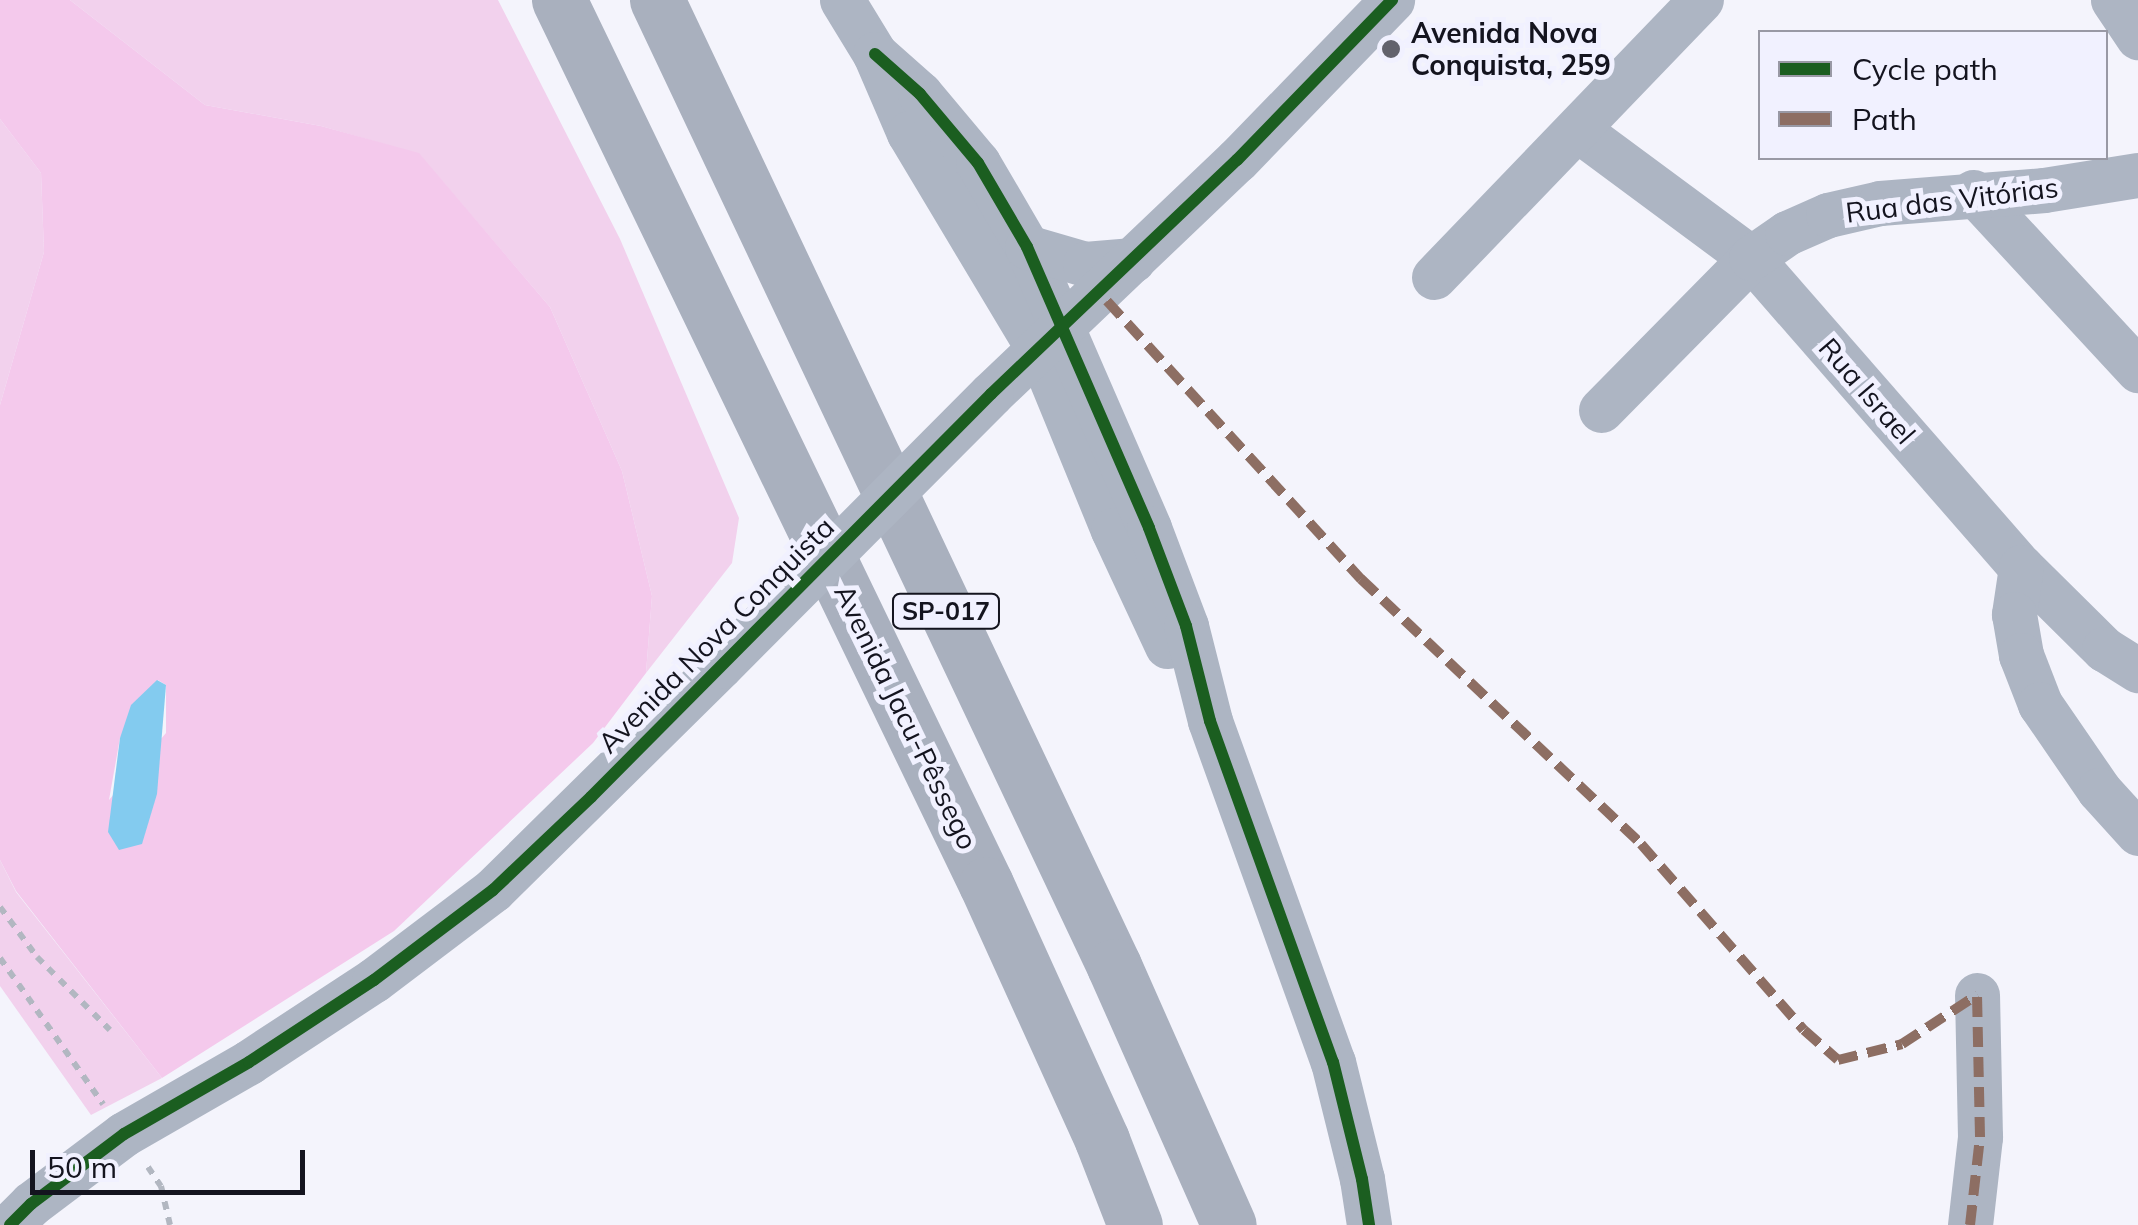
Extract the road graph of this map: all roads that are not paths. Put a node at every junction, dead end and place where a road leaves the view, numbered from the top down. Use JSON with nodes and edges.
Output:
{"nodes":[{"id":1,"x":559,"y":0,"type":"edge"},
{"id":2,"x":656,"y":0,"type":"edge"},
{"id":3,"x":842,"y":0,"type":"edge"},
{"id":4,"x":1701,"y":0,"type":"edge"},
{"id":5,"x":2113,"y":0,"type":"edge"},
{"id":6,"x":1376,"y":5,"type":"edge"},
{"id":7,"x":2138,"y":37,"type":"edge"},
{"id":8,"x":876,"y":54,"type":"junction"},
{"id":9,"x":1578,"y":130,"type":"junction"},
{"id":10,"x":2138,"y":175,"type":"edge"},
{"id":11,"x":1972,"y":192,"type":"junction"},
{"id":12,"x":1027,"y":248,"type":"junction"},
{"id":13,"x":1751,"y":258,"type":"junction"},
{"id":14,"x":1129,"y":264,"type":"junction"},
{"id":15,"x":1434,"y":277,"type":"dead end"},
{"id":16,"x":1041,"y":331,"type":"junction"},
{"id":17,"x":2138,"y":370,"type":"edge"},
{"id":18,"x":1086,"y":382,"type":"junction"},
{"id":19,"x":1602,"y":410,"type":"dead end"},
{"id":20,"x":2021,"y":567,"type":"junction"},
{"id":21,"x":2138,"y":670,"type":"edge"},
{"id":22,"x":1210,"y":722,"type":"junction"},
{"id":23,"x":2138,"y":833,"type":"edge"},
{"id":24,"x":1977,"y":995,"type":"dead end"},
{"id":25,"x":10,"y":1225,"type":"edge"},
{"id":26,"x":1135,"y":1225,"type":"edge"},
{"id":27,"x":1229,"y":1225,"type":"edge"},
{"id":28,"x":1369,"y":1225,"type":"edge"},
{"id":29,"x":1970,"y":1225,"type":"edge"}],
"edges":[{"from":1,"to":26,"type":"highway","name":"Avenida Jacu-Pêssego","number":"SP-017"},
{"from":2,"to":27,"type":"highway","number":"SP-017"},
{"from":3,"to":8,"type":"street"},
{"from":4,"to":9,"type":"street"},
{"from":5,"to":7,"type":"street"},
{"from":6,"to":14,"type":"street"},
{"from":8,"to":12,"type":"street"},
{"from":8,"to":16,"type":"street"},
{"from":9,"to":13,"type":"street","name":"Rua Israel"},
{"from":9,"to":15,"type":"street"},
{"from":10,"to":11,"type":"street","name":"Rua das Vitórias"},
{"from":11,"to":13,"type":"street","name":"Rua das Vitórias"},
{"from":11,"to":17,"type":"street"},
{"from":12,"to":14,"type":"street"},
{"from":12,"to":16,"type":"street"},
{"from":13,"to":19,"type":"street","name":"Rua das Vitórias"},
{"from":13,"to":20,"type":"street","name":"Rua Israel"},
{"from":14,"to":16,"type":"street"},
{"from":14,"to":18,"type":"street"},
{"from":16,"to":18,"type":"street"},
{"from":16,"to":22,"type":"street"},
{"from":16,"to":25,"type":"street","name":"Avenida Nova Conquista","bridge":true},
{"from":18,"to":22,"type":"street"},
{"from":20,"to":21,"type":"street","name":"Rua Israel"},
{"from":20,"to":23,"type":"street"},
{"from":22,"to":28,"type":"street"},
{"from":24,"to":29,"type":"street"}]}
